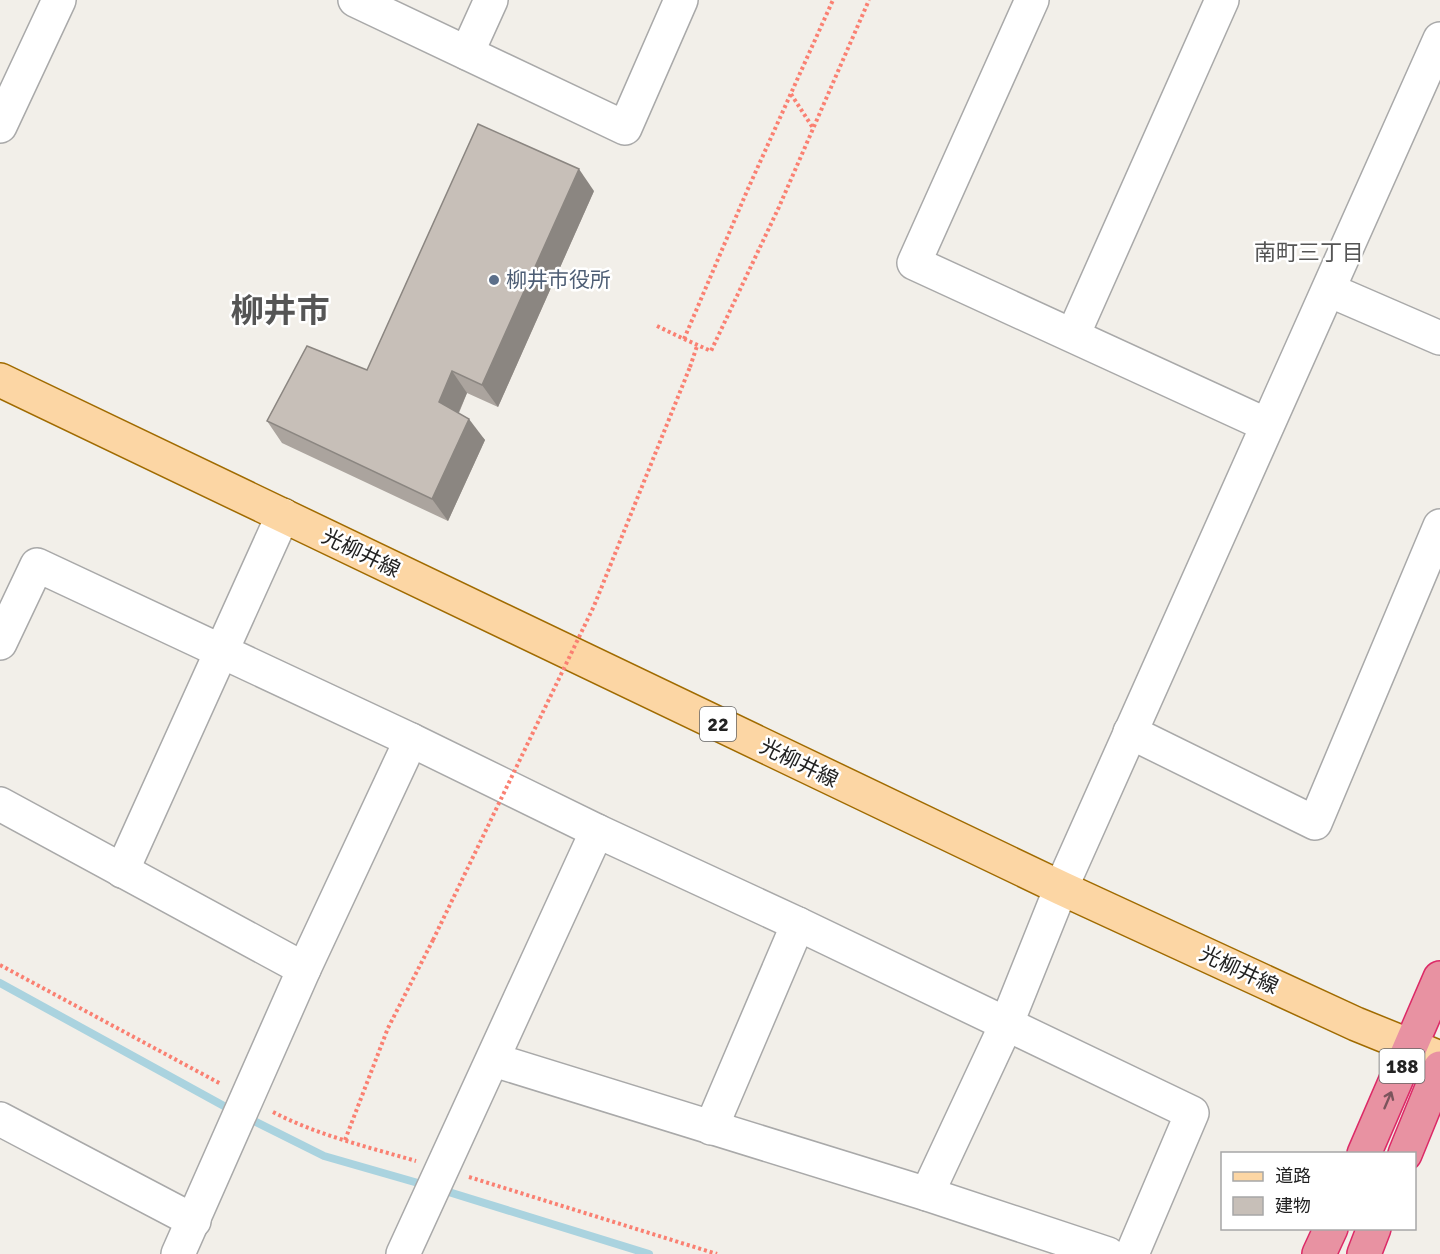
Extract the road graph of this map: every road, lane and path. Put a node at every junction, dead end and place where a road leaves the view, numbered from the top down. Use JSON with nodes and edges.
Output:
{"nodes":[{"id":1,"x":59,"y":0,"type":"edge"},
{"id":2,"x":355,"y":0,"type":"edge"},
{"id":3,"x":491,"y":0,"type":"edge"},
{"id":4,"x":681,"y":0,"type":"edge"},
{"id":5,"x":833,"y":0,"type":"edge"},
{"id":6,"x":869,"y":0,"type":"edge"},
{"id":7,"x":1032,"y":0,"type":"edge"},
{"id":8,"x":1222,"y":0,"type":"edge"},
{"id":9,"x":1440,"y":39,"type":"edge"},
{"id":10,"x":467,"y":53,"type":"junction"},
{"id":11,"x":790,"y":94,"type":"junction"},
{"id":12,"x":0,"y":126,"type":"edge"},
{"id":13,"x":813,"y":129,"type":"junction"},
{"id":14,"x":1329,"y":290,"type":"junction"},
{"id":15,"x":657,"y":326,"type":"dead end"},
{"id":16,"x":1074,"y":335,"type":"junction"},
{"id":17,"x":1440,"y":338,"type":"edge"},
{"id":18,"x":684,"y":339,"type":"junction"},
{"id":19,"x":697,"y":346,"type":"junction"},
{"id":20,"x":0,"y":380,"type":"edge"},
{"id":21,"x":1267,"y":425,"type":"junction"},
{"id":22,"x":282,"y":515,"type":"junction"},
{"id":23,"x":1440,"y":526,"type":"edge"},
{"id":24,"x":0,"y":643,"type":"edge"},
{"id":25,"x":221,"y":650,"type":"junction"},
{"id":26,"x":1130,"y":732,"type":"junction"},
{"id":27,"x":411,"y":740,"type":"junction"},
{"id":28,"x":0,"y":804,"type":"edge"},
{"id":29,"x":597,"y":831,"type":"junction"},
{"id":30,"x":122,"y":871,"type":"junction"},
{"id":31,"x":1061,"y":888,"type":"junction"},
{"id":32,"x":798,"y":924,"type":"junction"},
{"id":33,"x":0,"y":965,"type":"edge"},
{"id":34,"x":304,"y":969,"type":"junction"},
{"id":35,"x":1440,"y":978,"type":"edge"},
{"id":36,"x":1006,"y":1025,"type":"junction"},
{"id":37,"x":1425,"y":1052,"type":"edge"},
{"id":38,"x":494,"y":1060,"type":"junction"},
{"id":39,"x":1440,"y":1068,"type":"edge"},
{"id":40,"x":247,"y":1099,"type":"junction"},
{"id":41,"x":0,"y":1119,"type":"edge"},
{"id":42,"x":711,"y":1128,"type":"junction"},
{"id":43,"x":345,"y":1140,"type":"junction"},
{"id":44,"x":1365,"y":1152,"type":"edge"},
{"id":45,"x":1406,"y":1152,"type":"edge"},
{"id":46,"x":443,"y":1169,"type":"junction"},
{"id":47,"x":927,"y":1194,"type":"junction"},
{"id":48,"x":194,"y":1221,"type":"junction"},
{"id":49,"x":1330,"y":1230,"type":"edge"},
{"id":50,"x":1373,"y":1230,"type":"edge"},
{"id":51,"x":178,"y":1254,"type":"edge"},
{"id":52,"x":403,"y":1254,"type":"edge"},
{"id":53,"x":717,"y":1254,"type":"edge"},
{"id":54,"x":1108,"y":1254,"type":"edge"},
{"id":55,"x":1132,"y":1254,"type":"edge"},
{"id":56,"x":1319,"y":1254,"type":"edge"},
{"id":57,"x":1364,"y":1254,"type":"edge"}],
"edges":[{"from":1,"to":12,"type":"street"},
{"from":2,"to":10,"type":"street"},
{"from":3,"to":10,"type":"street"},
{"from":4,"to":10,"type":"street"},
{"from":5,"to":11,"type":"path"},
{"from":6,"to":13,"type":"path"},
{"from":7,"to":16,"type":"street"},
{"from":8,"to":16,"type":"street"},
{"from":9,"to":14,"type":"street"},
{"from":11,"to":13,"type":"path"},
{"from":11,"to":18,"type":"path"},
{"from":13,"to":19,"type":"path"},
{"from":14,"to":17,"type":"street"},
{"from":14,"to":21,"type":"street"},
{"from":15,"to":18,"type":"path"},
{"from":16,"to":21,"type":"street"},
{"from":18,"to":19,"type":"path"},
{"from":19,"to":43,"type":"path","bridge":true},
{"from":20,"to":22,"type":"main road","name":"光柳井線","number":"22"},
{"from":21,"to":26,"type":"street"},
{"from":22,"to":25,"type":"street"},
{"from":22,"to":31,"type":"main road","name":"光柳井線","number":"22"},
{"from":23,"to":26,"type":"street"},
{"from":24,"to":25,"type":"street"},
{"from":25,"to":27,"type":"street"},
{"from":25,"to":30,"type":"street"},
{"from":26,"to":31,"type":"street"},
{"from":27,"to":29,"type":"street"},
{"from":27,"to":34,"type":"street"},
{"from":28,"to":30,"type":"street"},
{"from":29,"to":32,"type":"street"},
{"from":29,"to":38,"type":"street"},
{"from":30,"to":34,"type":"street"},
{"from":31,"to":36,"type":"street"},
{"from":31,"to":37,"type":"main road","name":"光柳井線","number":"22"},
{"from":32,"to":36,"type":"street"},
{"from":32,"to":42,"type":"street"},
{"from":33,"to":40,"type":"path"},
{"from":34,"to":40,"type":"street"},
{"from":35,"to":37,"type":"highway","number":"188"},
{"from":36,"to":47,"type":"street"},
{"from":36,"to":55,"type":"street"},
{"from":44,"to":37,"type":"highway","number":"188","one_way":true},
{"from":38,"to":42,"type":"street"},
{"from":38,"to":46,"type":"street"},
{"from":39,"to":45,"type":"highway","number":"188"},
{"from":40,"to":43,"type":"path"},
{"from":40,"to":48,"type":"street"},
{"from":41,"to":48,"type":"street"},
{"from":42,"to":47,"type":"street"},
{"from":43,"to":46,"type":"path"},
{"from":46,"to":52,"type":"street"},
{"from":46,"to":53,"type":"path"},
{"from":47,"to":54,"type":"street"},
{"from":48,"to":51,"type":"street"},
{"from":49,"to":56,"type":"highway"},
{"from":50,"to":57,"type":"highway"}]}
